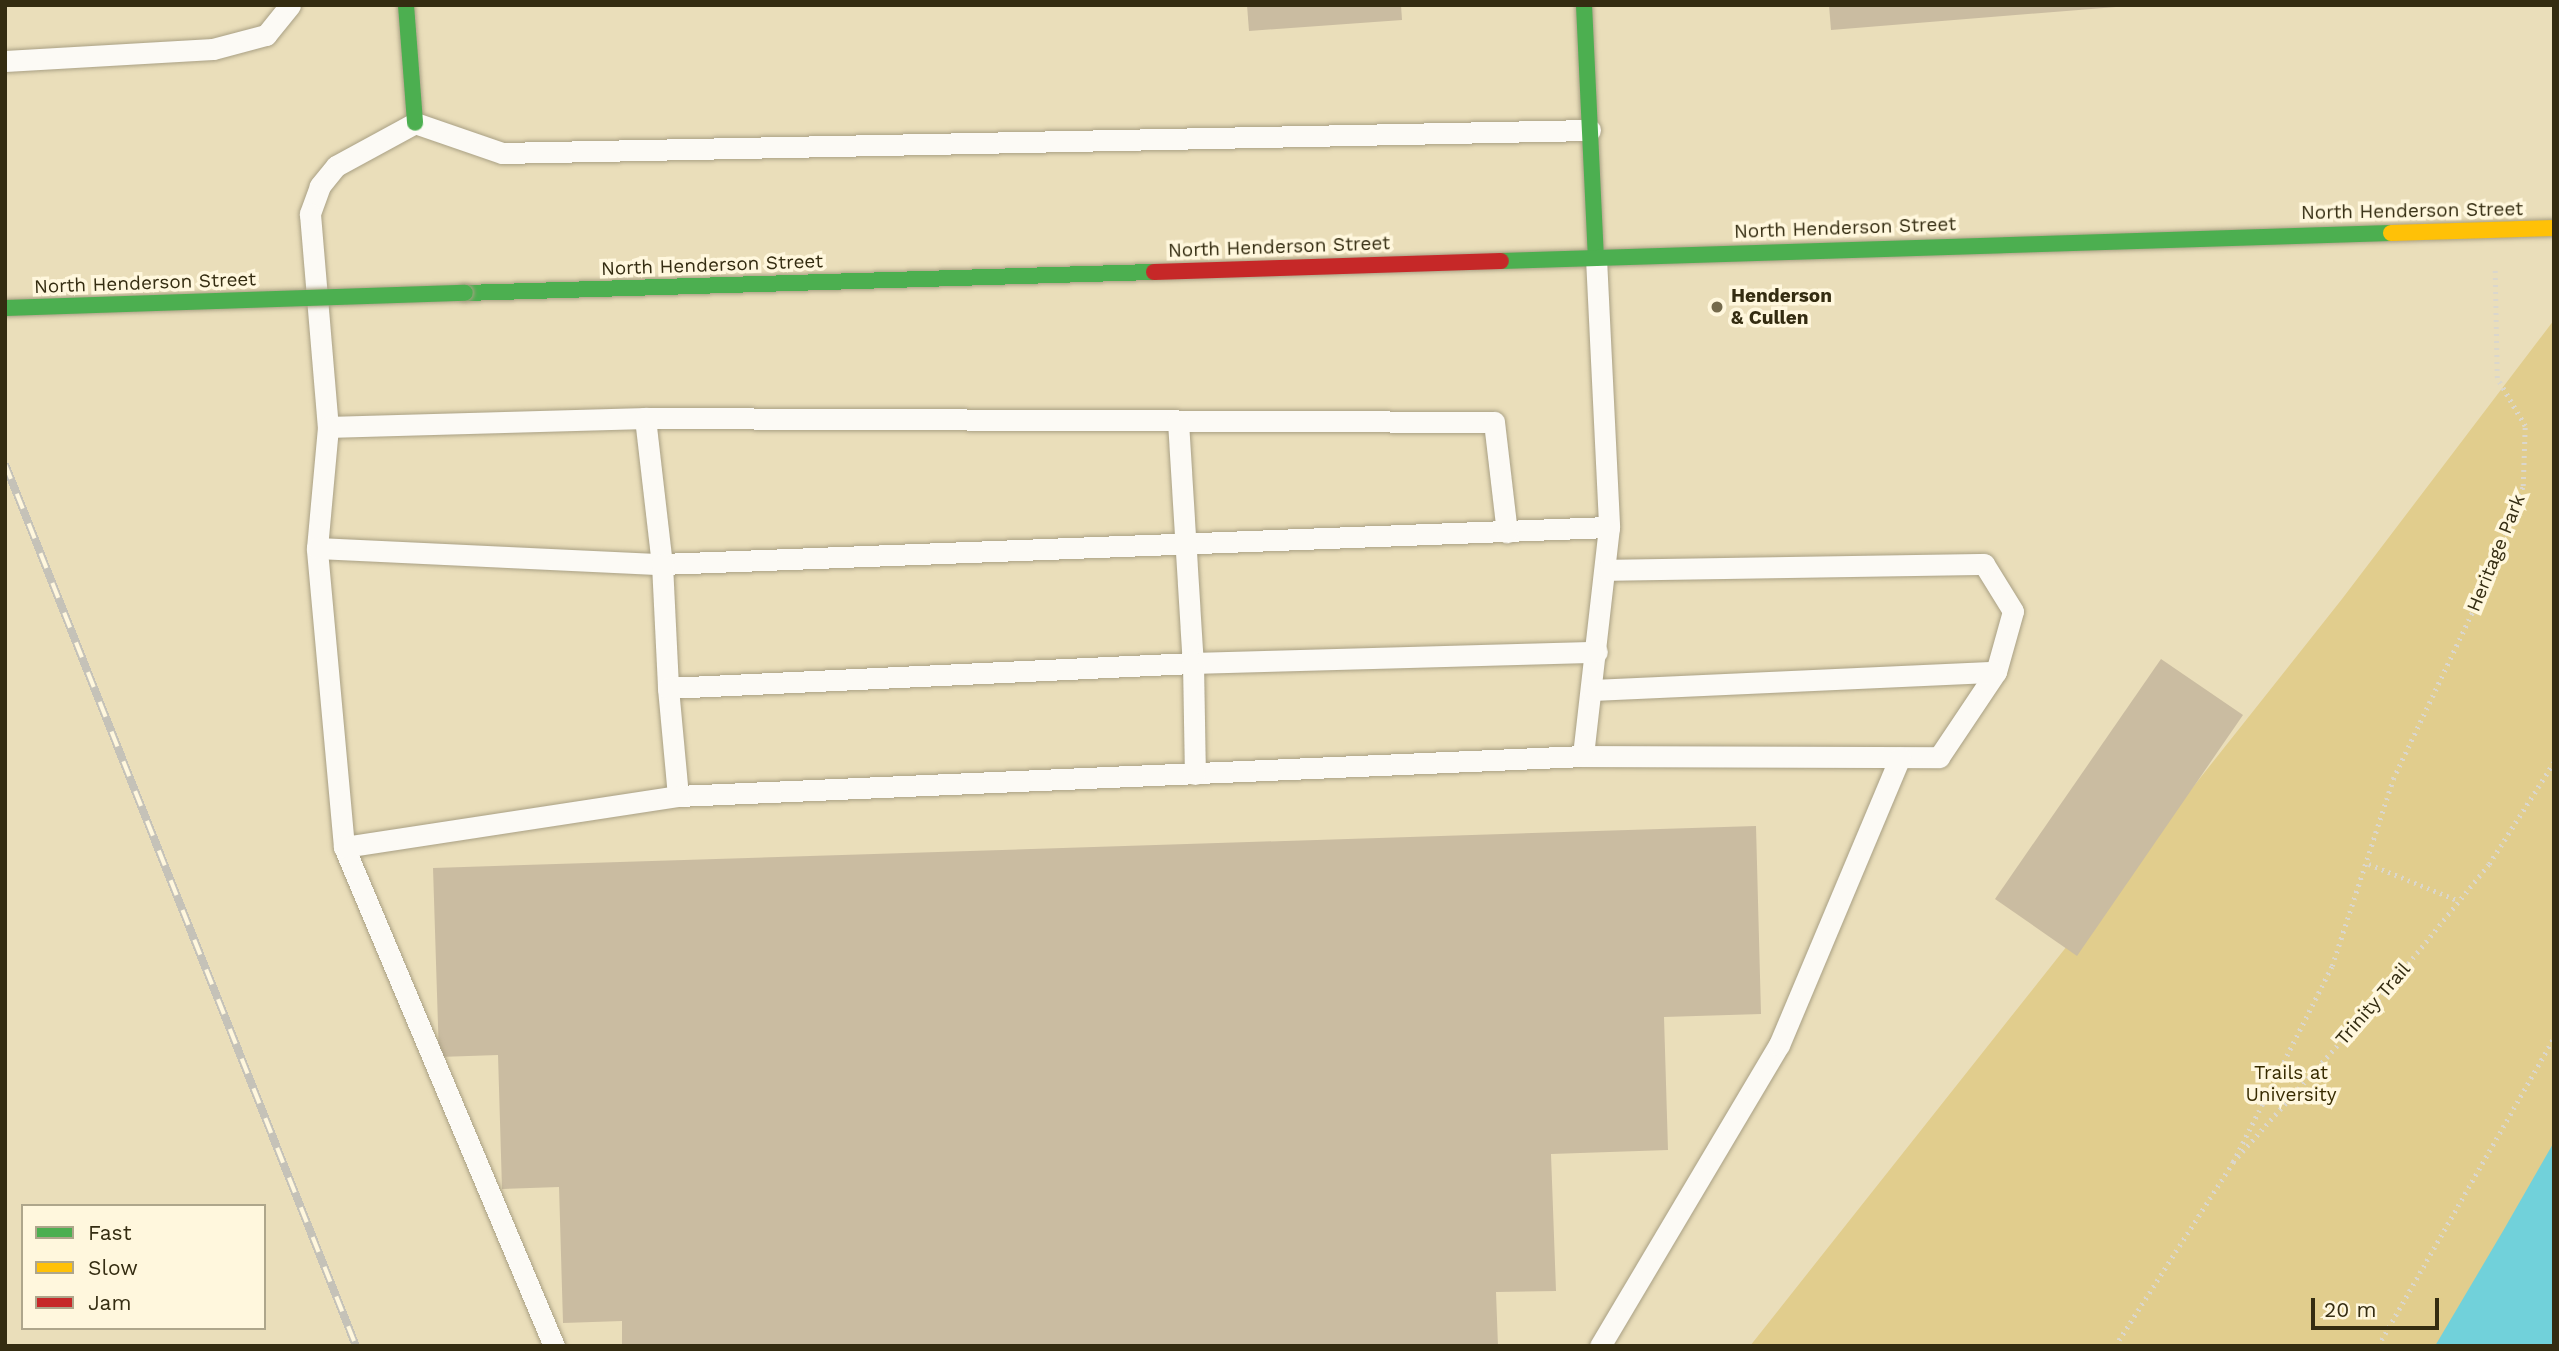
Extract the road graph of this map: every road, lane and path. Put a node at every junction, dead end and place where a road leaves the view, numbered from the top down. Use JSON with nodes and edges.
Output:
{"nodes":[{"id":1,"x":290,"y":5,"type":"edge"},
{"id":2,"x":406,"y":5,"type":"edge"},
{"id":3,"x":1584,"y":5,"type":"edge"},
{"id":4,"x":5,"y":61,"type":"edge"},
{"id":5,"x":415,"y":123,"type":"junction"},
{"id":6,"x":1590,"y":130,"type":"junction"},
{"id":7,"x":2554,"y":228,"type":"edge"},
{"id":8,"x":2494,"y":230,"type":"junction"},
{"id":9,"x":1596,"y":258,"type":"junction"},
{"id":10,"x":5,"y":308,"type":"edge"},
{"id":11,"x":645,"y":418,"type":"junction"},
{"id":12,"x":1178,"y":421,"type":"junction"},
{"id":13,"x":328,"y":427,"type":"junction"},
{"id":14,"x":1609,"y":527,"type":"junction"},
{"id":15,"x":1507,"y":532,"type":"junction"},
{"id":16,"x":1183,"y":544,"type":"junction"},
{"id":17,"x":317,"y":548,"type":"junction"},
{"id":18,"x":662,"y":564,"type":"junction"},
{"id":19,"x":1608,"y":570,"type":"junction"},
{"id":20,"x":1597,"y":652,"type":"junction"},
{"id":21,"x":1193,"y":663,"type":"junction"},
{"id":22,"x":1996,"y":672,"type":"junction"},
{"id":23,"x":668,"y":688,"type":"junction"},
{"id":24,"x":1592,"y":690,"type":"junction"},
{"id":25,"x":1583,"y":756,"type":"junction"},
{"id":26,"x":1900,"y":757,"type":"junction"},
{"id":27,"x":2554,"y":762,"type":"edge"},
{"id":28,"x":1195,"y":774,"type":"junction"},
{"id":29,"x":678,"y":796,"type":"junction"},
{"id":30,"x":344,"y":847,"type":"junction"},
{"id":31,"x":2369,"y":864,"type":"junction"},
{"id":32,"x":2459,"y":901,"type":"junction"},
{"id":33,"x":2554,"y":1038,"type":"edge"},
{"id":34,"x":2232,"y":1162,"type":"junction"},
{"id":35,"x":554,"y":1346,"type":"edge"},
{"id":36,"x":1600,"y":1346,"type":"edge"},
{"id":37,"x":2115,"y":1346,"type":"edge"},
{"id":38,"x":2378,"y":1346,"type":"edge"}],
"edges":[{"from":1,"to":4,"type":"lane"},
{"from":2,"to":5,"type":"main road"},
{"from":3,"to":6,"type":"main road"},
{"from":5,"to":6,"type":"lane"},
{"from":5,"to":13,"type":"lane"},
{"from":6,"to":9,"type":"main road"},
{"from":7,"to":8,"type":"main road","name":"North Henderson Street"},
{"from":8,"to":9,"type":"main road","name":"North Henderson Street"},
{"from":8,"to":31,"type":"path","name":"Heritage Park"},
{"from":9,"to":10,"type":"main road","name":"North Henderson Street","bridge":true},
{"from":9,"to":14,"type":"lane"},
{"from":11,"to":12,"type":"lane"},
{"from":11,"to":13,"type":"lane"},
{"from":11,"to":18,"type":"lane"},
{"from":12,"to":15,"type":"lane"},
{"from":12,"to":16,"type":"lane"},
{"from":13,"to":17,"type":"lane"},
{"from":14,"to":15,"type":"lane"},
{"from":14,"to":19,"type":"lane"},
{"from":15,"to":16,"type":"lane"},
{"from":16,"to":18,"type":"lane"},
{"from":16,"to":21,"type":"lane"},
{"from":17,"to":18,"type":"lane"},
{"from":17,"to":30,"type":"lane"},
{"from":18,"to":23,"type":"lane"},
{"from":19,"to":20,"type":"lane"},
{"from":19,"to":22,"type":"lane"},
{"from":20,"to":21,"type":"lane"},
{"from":20,"to":24,"type":"lane"},
{"from":21,"to":23,"type":"lane"},
{"from":21,"to":28,"type":"lane"},
{"from":22,"to":24,"type":"lane"},
{"from":22,"to":26,"type":"lane"},
{"from":23,"to":29,"type":"lane"},
{"from":24,"to":25,"type":"lane"},
{"from":25,"to":26,"type":"lane"},
{"from":25,"to":28,"type":"lane"},
{"from":26,"to":36,"type":"lane"},
{"from":27,"to":32,"type":"path","name":"Trinity Trail"},
{"from":28,"to":29,"type":"lane"},
{"from":29,"to":30,"type":"lane"},
{"from":30,"to":35,"type":"lane"},
{"from":31,"to":32,"type":"path"},
{"from":31,"to":34,"type":"path","name":"Heritage Park"},
{"from":32,"to":34,"type":"path","name":"Trinity Trail"},
{"from":33,"to":38,"type":"path"},
{"from":34,"to":37,"type":"path","name":"Trinity Trail"}]}
